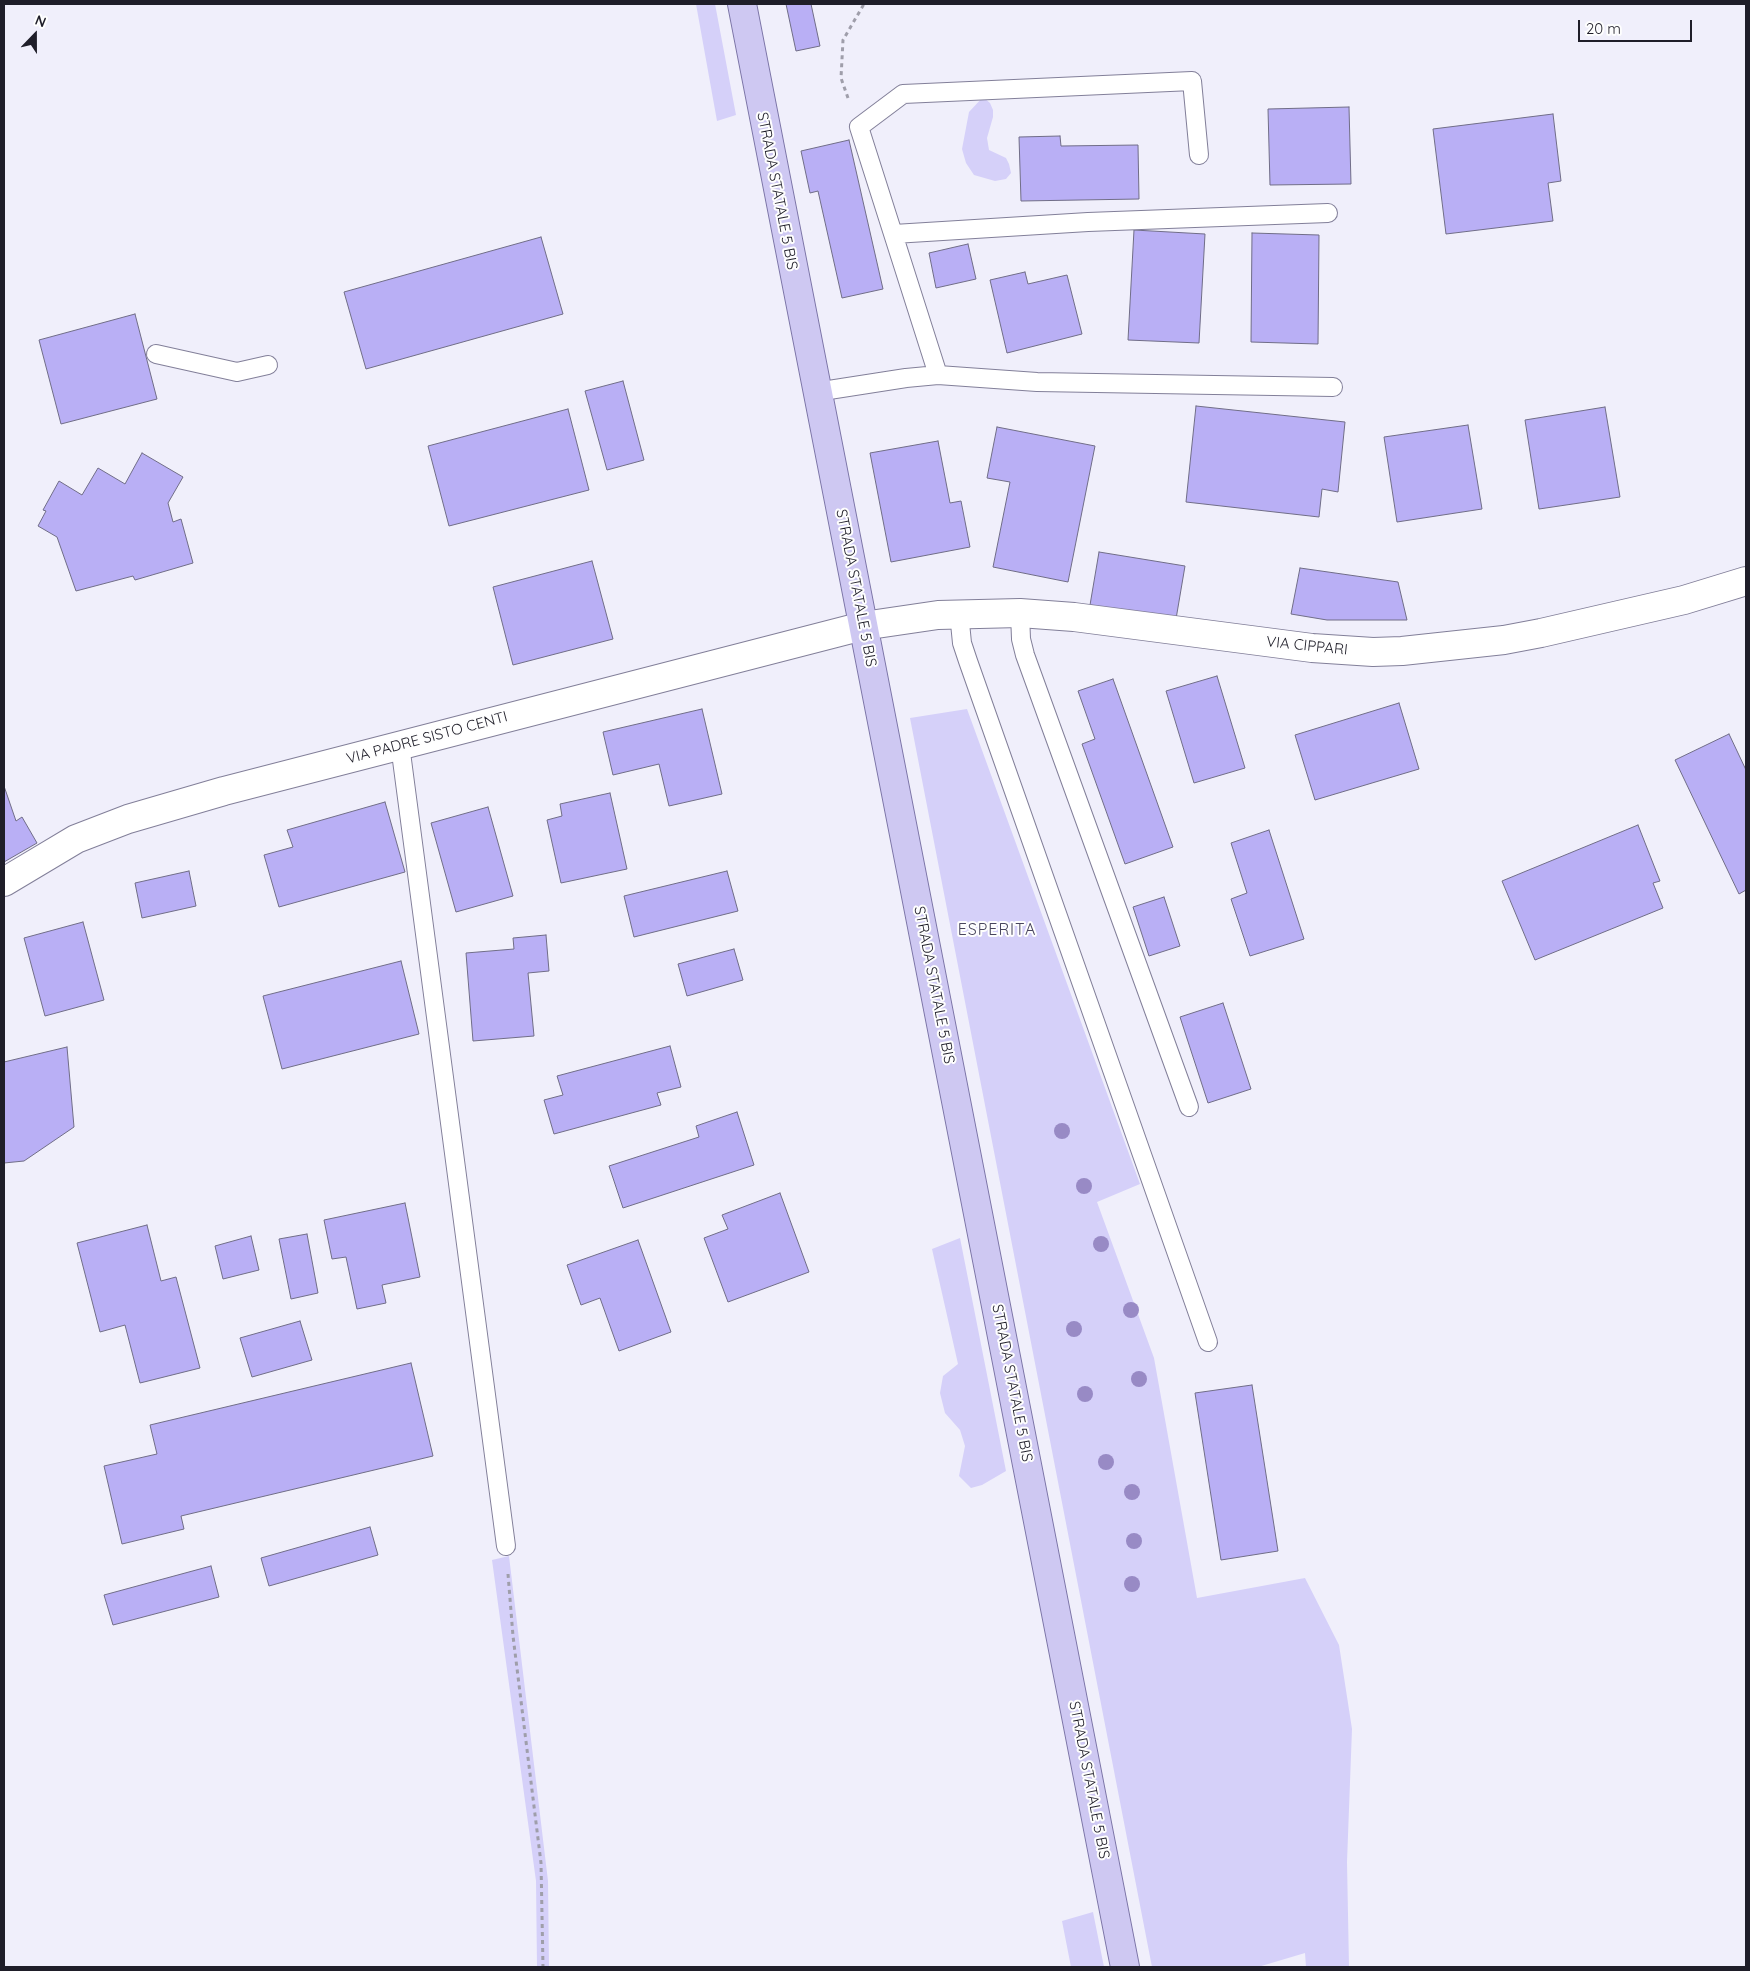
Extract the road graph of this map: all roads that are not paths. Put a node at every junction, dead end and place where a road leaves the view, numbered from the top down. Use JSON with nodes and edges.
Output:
{"nodes":[{"id":1,"x":742,"y":4,"type":"edge"},
{"id":2,"x":1199,"y":155,"type":"dead end"},
{"id":3,"x":1328,"y":212,"type":"dead end"},
{"id":4,"x":894,"y":234,"type":"junction"},
{"id":5,"x":156,"y":354,"type":"dead end"},
{"id":6,"x":268,"y":365,"type":"dead end"},
{"id":7,"x":938,"y":376,"type":"junction"},
{"id":8,"x":1334,"y":387,"type":"dead end"},
{"id":9,"x":816,"y":392,"type":"junction"},
{"id":10,"x":1746,"y":582,"type":"edge"},
{"id":11,"x":959,"y":613,"type":"junction"},
{"id":12,"x":1020,"y":613,"type":"junction"},
{"id":13,"x":863,"y":626,"type":"junction"},
{"id":14,"x":400,"y":745,"type":"junction"},
{"id":15,"x":4,"y":882,"type":"edge"},
{"id":16,"x":1189,"y":1107,"type":"dead end"},
{"id":17,"x":1208,"y":1342,"type":"dead end"},
{"id":18,"x":506,"y":1546,"type":"road end"},
{"id":19,"x":1125,"y":1967,"type":"edge"}],
"edges":[{"from":1,"to":9,"type":"main road","name":"STRADA STATALE 5 BIS"},
{"from":2,"to":4,"type":"lane"},
{"from":3,"to":4,"type":"lane"},
{"from":4,"to":7,"type":"lane"},
{"from":5,"to":6,"type":"lane"},
{"from":7,"to":8,"type":"lane"},
{"from":7,"to":9,"type":"lane"},
{"from":9,"to":13,"type":"main road","name":"STRADA STATALE 5 BIS"},
{"from":10,"to":12,"type":"street","name":"VIA CIPPARI"},
{"from":11,"to":12,"type":"street","name":"VIA CIPPARI"},
{"from":11,"to":13,"type":"street","name":"VIA CIPPARI"},
{"from":11,"to":17,"type":"lane"},
{"from":12,"to":16,"type":"lane"},
{"from":13,"to":14,"type":"street","name":"VIA PADRE SISTO CENTI"},
{"from":13,"to":19,"type":"main road","name":"STRADA STATALE 5 BIS"},
{"from":14,"to":15,"type":"street","name":"VIA PADRE SISTO CENTI"},
{"from":14,"to":18,"type":"lane"}]}
